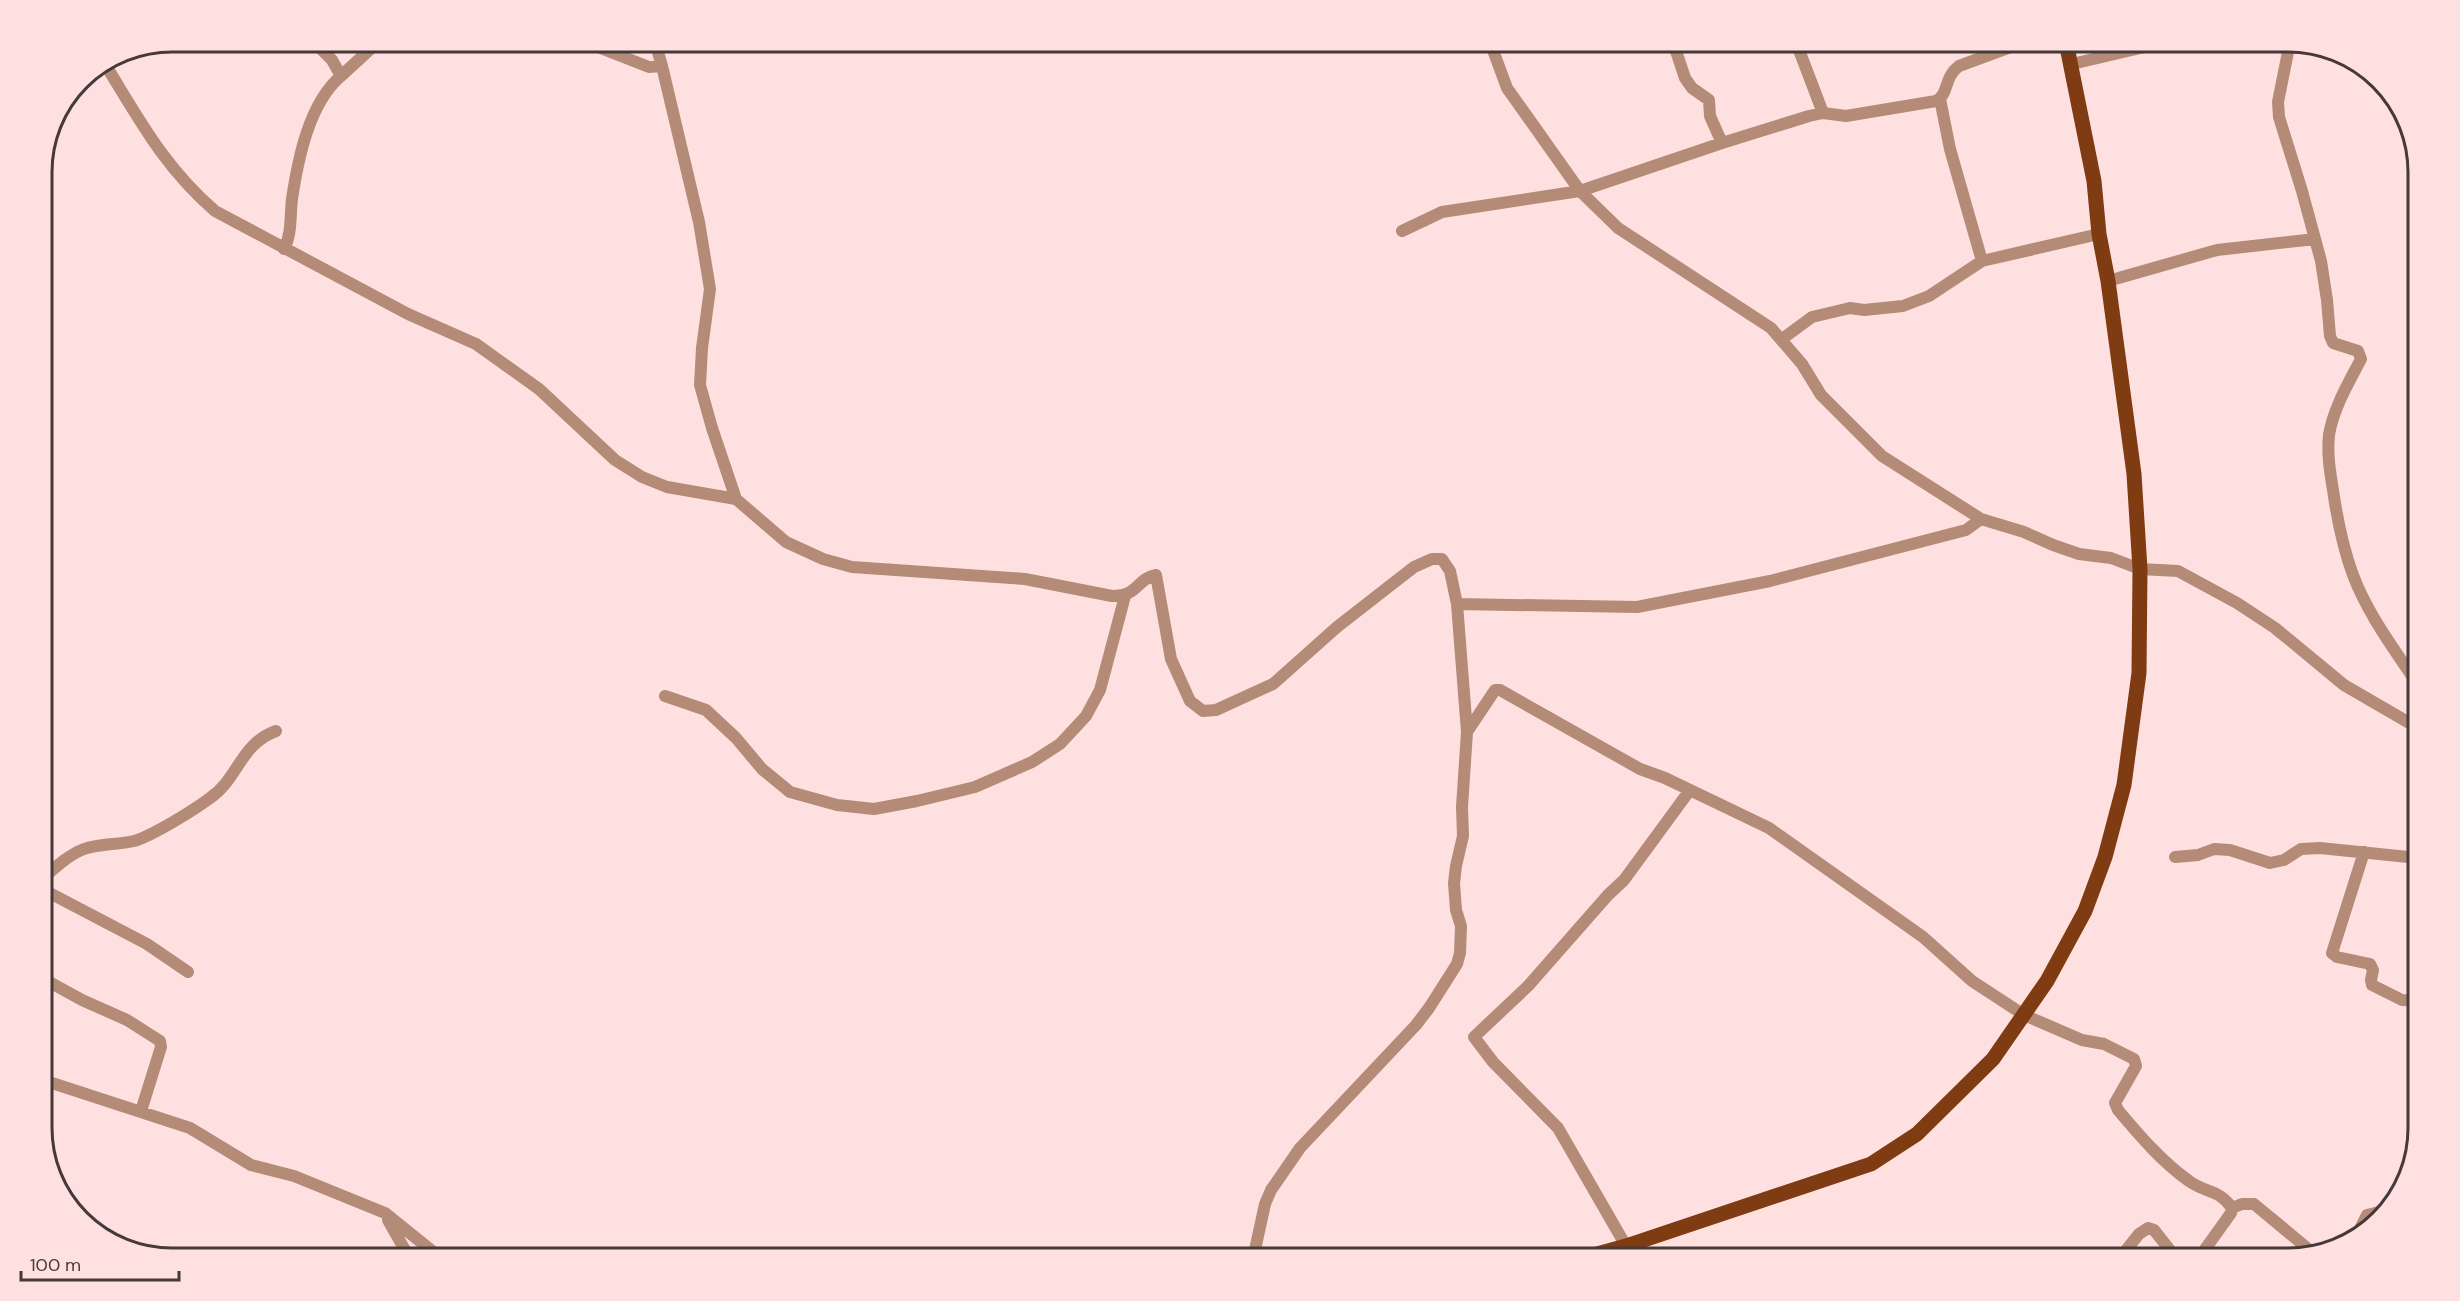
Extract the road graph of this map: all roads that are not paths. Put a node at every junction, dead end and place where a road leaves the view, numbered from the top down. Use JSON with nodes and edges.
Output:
{"nodes":[{"id":1,"x":1494,"y":52,"type":"edge"},
{"id":2,"x":1676,"y":52,"type":"edge"},
{"id":3,"x":1800,"y":52,"type":"edge"},
{"id":4,"x":1997,"y":52,"type":"edge"},
{"id":5,"x":2069,"y":52,"type":"edge"},
{"id":6,"x":2123,"y":52,"type":"edge"},
{"id":7,"x":2288,"y":52,"type":"edge"},
{"id":8,"x":325,"y":53,"type":"edge"},
{"id":9,"x":366,"y":53,"type":"edge"},
{"id":10,"x":613,"y":53,"type":"edge"},
{"id":11,"x":658,"y":53,"type":"edge"},
{"id":12,"x":2072,"y":64,"type":"junction"},
{"id":13,"x":662,"y":66,"type":"junction"},
{"id":14,"x":110,"y":71,"type":"edge"},
{"id":15,"x":341,"y":76,"type":"junction"},
{"id":16,"x":1940,"y":99,"type":"junction"},
{"id":17,"x":1823,"y":113,"type":"junction"},
{"id":18,"x":1722,"y":143,"type":"junction"},
{"id":19,"x":1580,"y":191,"type":"junction"},
{"id":20,"x":1402,"y":231,"type":"dead end"},
{"id":21,"x":2099,"y":234,"type":"junction"},
{"id":22,"x":2315,"y":239,"type":"junction"},
{"id":23,"x":284,"y":249,"type":"junction"},
{"id":24,"x":1982,"y":261,"type":"junction"},
{"id":25,"x":2108,"y":281,"type":"junction"},
{"id":26,"x":1782,"y":339,"type":"junction"},
{"id":27,"x":736,"y":499,"type":"junction"},
{"id":28,"x":1981,"y":519,"type":"junction"},
{"id":29,"x":2140,"y":569,"type":"junction"},
{"id":30,"x":1125,"y":596,"type":"junction"},
{"id":31,"x":1457,"y":604,"type":"junction"},
{"id":32,"x":2408,"y":670,"type":"edge"},
{"id":33,"x":665,"y":696,"type":"dead end"},
{"id":34,"x":2408,"y":722,"type":"edge"},
{"id":35,"x":276,"y":731,"type":"dead end"},
{"id":36,"x":1467,"y":732,"type":"junction"},
{"id":37,"x":1690,"y":790,"type":"junction"},
{"id":38,"x":2364,"y":852,"type":"junction"},
{"id":39,"x":2175,"y":857,"type":"dead end"},
{"id":40,"x":2408,"y":857,"type":"edge"},
{"id":41,"x":53,"y":870,"type":"edge"},
{"id":42,"x":53,"y":895,"type":"edge"},
{"id":43,"x":188,"y":972,"type":"dead end"},
{"id":44,"x":53,"y":984,"type":"edge"},
{"id":45,"x":2408,"y":1000,"type":"edge"},
{"id":46,"x":2024,"y":1015,"type":"junction"},
{"id":47,"x":53,"y":1083,"type":"edge"},
{"id":48,"x":141,"y":1111,"type":"junction"},
{"id":49,"x":2232,"y":1208,"type":"junction"},
{"id":50,"x":385,"y":1213,"type":"junction"},
{"id":51,"x":1626,"y":1246,"type":"junction"},
{"id":52,"x":2306,"y":1247,"type":"edge"},
{"id":53,"x":404,"y":1248,"type":"edge"},
{"id":54,"x":428,"y":1248,"type":"edge"},
{"id":55,"x":1255,"y":1248,"type":"edge"},
{"id":56,"x":1619,"y":1248,"type":"edge"},
{"id":57,"x":2128,"y":1248,"type":"edge"},
{"id":58,"x":2168,"y":1248,"type":"edge"},
{"id":59,"x":2206,"y":1248,"type":"edge"}],
"edges":[{"from":1,"to":19,"type":"street"},
{"from":2,"to":18,"type":"street"},
{"from":3,"to":17,"type":"street"},
{"from":4,"to":16,"type":"street"},
{"from":5,"to":12,"type":"main road"},
{"from":6,"to":12,"type":"street"},
{"from":7,"to":22,"type":"street"},
{"from":8,"to":15,"type":"street"},
{"from":9,"to":15,"type":"street"},
{"from":10,"to":13,"type":"street"},
{"from":11,"to":13,"type":"street"},
{"from":12,"to":21,"type":"main road"},
{"from":13,"to":27,"type":"street"},
{"from":14,"to":23,"type":"street"},
{"from":15,"to":23,"type":"street"},
{"from":16,"to":17,"type":"street"},
{"from":16,"to":24,"type":"street"},
{"from":17,"to":18,"type":"street"},
{"from":18,"to":19,"type":"street"},
{"from":19,"to":20,"type":"street"},
{"from":19,"to":26,"type":"street"},
{"from":21,"to":24,"type":"street"},
{"from":21,"to":25,"type":"main road"},
{"from":22,"to":25,"type":"street"},
{"from":22,"to":32,"type":"street"},
{"from":23,"to":27,"type":"street"},
{"from":24,"to":26,"type":"street"},
{"from":25,"to":29,"type":"main road"},
{"from":26,"to":28,"type":"street"},
{"from":27,"to":30,"type":"street"},
{"from":28,"to":29,"type":"street"},
{"from":28,"to":31,"type":"street"},
{"from":29,"to":34,"type":"street"},
{"from":29,"to":46,"type":"main road"},
{"from":30,"to":31,"type":"street"},
{"from":30,"to":33,"type":"street"},
{"from":31,"to":36,"type":"street"},
{"from":35,"to":41,"type":"street"},
{"from":36,"to":37,"type":"street"},
{"from":36,"to":55,"type":"street"},
{"from":37,"to":46,"type":"street"},
{"from":37,"to":51,"type":"street"},
{"from":38,"to":39,"type":"street"},
{"from":38,"to":40,"type":"street"},
{"from":38,"to":45,"type":"street"},
{"from":42,"to":43,"type":"street"},
{"from":44,"to":48,"type":"street"},
{"from":46,"to":49,"type":"street"},
{"from":46,"to":51,"type":"main road"},
{"from":47,"to":48,"type":"street"},
{"from":48,"to":50,"type":"street"},
{"from":49,"to":52,"type":"street"},
{"from":49,"to":59,"type":"street"},
{"from":50,"to":53,"type":"street"},
{"from":50,"to":54,"type":"street"},
{"from":51,"to":56,"type":"main road"},
{"from":57,"to":58,"type":"street"}]}
